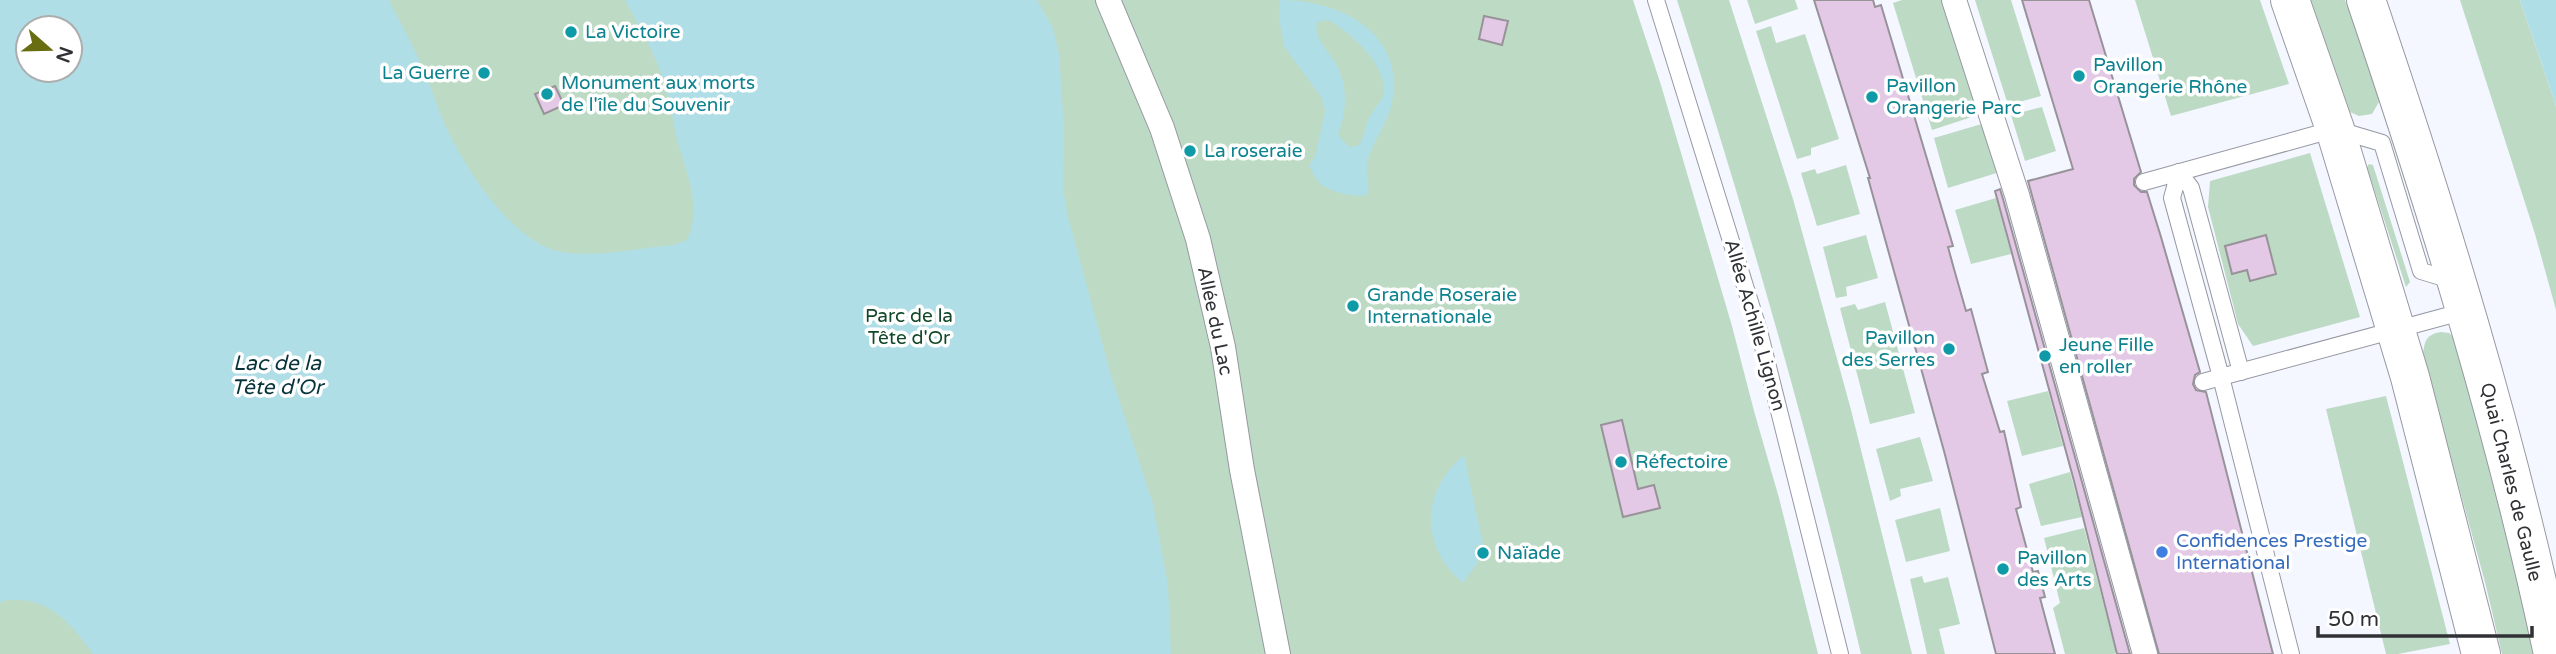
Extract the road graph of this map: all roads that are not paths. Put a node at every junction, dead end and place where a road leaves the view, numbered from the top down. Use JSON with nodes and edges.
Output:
{"nodes":[{"id":1,"x":1108,"y":0,"type":"edge"},
{"id":2,"x":1656,"y":0,"type":"edge"},
{"id":3,"x":1954,"y":0,"type":"edge"},
{"id":4,"x":2290,"y":0,"type":"edge"},
{"id":5,"x":2366,"y":0,"type":"edge"},
{"id":6,"x":2335,"y":129,"type":"junction"},
{"id":7,"x":2179,"y":172,"type":"junction"},
{"id":8,"x":2144,"y":181,"type":"dead end"},
{"id":9,"x":2461,"y":296,"type":"junction"},
{"id":10,"x":2395,"y":330,"type":"junction"},
{"id":11,"x":2241,"y":372,"type":"junction"},
{"id":12,"x":2221,"y":377,"type":"junction"},
{"id":13,"x":2203,"y":382,"type":"dead end"},
{"id":14,"x":1278,"y":654,"type":"edge"},
{"id":15,"x":1840,"y":654,"type":"edge"},
{"id":16,"x":2145,"y":654,"type":"edge"},
{"id":17,"x":2291,"y":654,"type":"edge"},
{"id":18,"x":2482,"y":654,"type":"edge"},
{"id":19,"x":2553,"y":654,"type":"edge"}],
"edges":[{"from":1,"to":14,"type":"street","name":"Allée du Lac"},
{"from":2,"to":15,"type":"lane","name":"Allée Achille Lignon"},
{"from":3,"to":16,"type":"street"},
{"from":4,"to":6,"type":"main road"},
{"from":5,"to":9,"type":"main road","name":"Quai Charles de Gaulle"},
{"from":6,"to":7,"type":"lane"},
{"from":6,"to":9,"type":"lane"},
{"from":6,"to":10,"type":"main road"},
{"from":7,"to":8,"type":"lane"},
{"from":7,"to":11,"type":"lane"},
{"from":7,"to":12,"type":"lane"},
{"from":9,"to":10,"type":"lane"},
{"from":9,"to":19,"type":"main road","name":"Quai Charles de Gaulle"},
{"from":10,"to":11,"type":"lane"},
{"from":10,"to":18,"type":"main road"},
{"from":11,"to":12,"type":"lane"},
{"from":12,"to":13,"type":"lane"},
{"from":12,"to":17,"type":"lane"}]}
